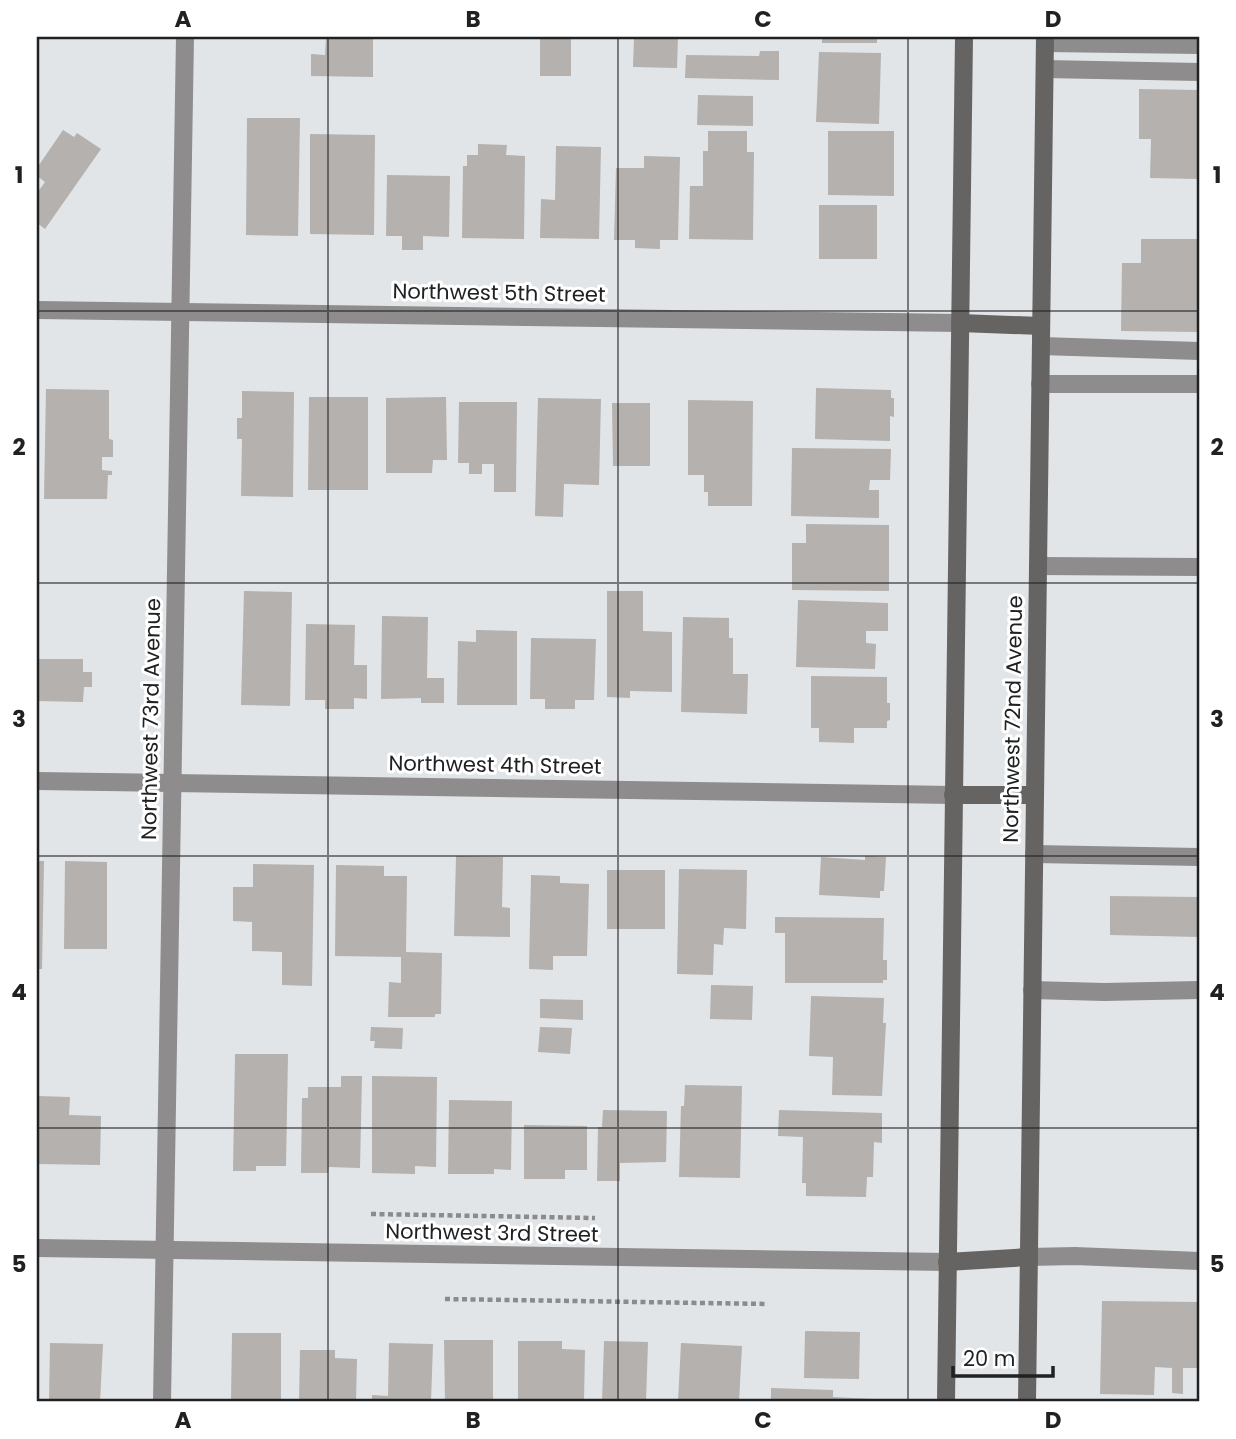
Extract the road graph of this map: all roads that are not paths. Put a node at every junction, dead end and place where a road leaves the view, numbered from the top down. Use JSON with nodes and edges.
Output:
{"nodes":[{"id":1,"x":185,"y":37,"type":"edge"},
{"id":2,"x":964,"y":37,"type":"edge"},
{"id":3,"x":1045,"y":40,"type":"edge"},
{"id":4,"x":1199,"y":46,"type":"edge"},
{"id":5,"x":1045,"y":69,"type":"junction"},
{"id":6,"x":1199,"y":72,"type":"edge"},
{"id":7,"x":37,"y":310,"type":"edge"},
{"id":8,"x":180,"y":312,"type":"junction"},
{"id":9,"x":960,"y":323,"type":"junction"},
{"id":10,"x":1041,"y":326,"type":"junction"},
{"id":11,"x":1041,"y":346,"type":"junction"},
{"id":12,"x":1199,"y":351,"type":"edge"},
{"id":13,"x":1040,"y":384,"type":"junction"},
{"id":14,"x":1199,"y":384,"type":"edge"},
{"id":15,"x":1038,"y":566,"type":"junction"},
{"id":16,"x":1199,"y":567,"type":"edge"},
{"id":17,"x":37,"y":781,"type":"edge"},
{"id":18,"x":173,"y":783,"type":"junction"},
{"id":19,"x":953,"y":795,"type":"junction"},
{"id":20,"x":1035,"y":795,"type":"junction"},
{"id":21,"x":1034,"y":854,"type":"junction"},
{"id":22,"x":1199,"y":857,"type":"edge"},
{"id":23,"x":1199,"y":989,"type":"edge"},
{"id":24,"x":1032,"y":990,"type":"junction"},
{"id":25,"x":37,"y":1248,"type":"edge"},
{"id":26,"x":164,"y":1250,"type":"junction"},
{"id":27,"x":1029,"y":1257,"type":"junction"},
{"id":28,"x":1199,"y":1261,"type":"edge"},
{"id":29,"x":947,"y":1262,"type":"junction"},
{"id":30,"x":162,"y":1402,"type":"edge"},
{"id":31,"x":946,"y":1402,"type":"edge"},
{"id":32,"x":1027,"y":1402,"type":"edge"}],
"edges":[{"from":1,"to":8,"type":"street","name":"Northwest 73rd Avenue"},
{"from":2,"to":9,"type":"main road"},
{"from":3,"to":4,"type":"street"},
{"from":3,"to":5,"type":"main road","name":"Northwest 72nd Avenue"},
{"from":5,"to":6,"type":"street"},
{"from":5,"to":10,"type":"main road","name":"Northwest 72nd Avenue"},
{"from":7,"to":8,"type":"street","name":"Northwest 5th Street"},
{"from":8,"to":9,"type":"street","name":"Northwest 5th Street"},
{"from":8,"to":18,"type":"street","name":"Northwest 73rd Avenue"},
{"from":9,"to":10,"type":"main road"},
{"from":9,"to":19,"type":"main road"},
{"from":10,"to":11,"type":"main road","name":"Northwest 72nd Avenue"},
{"from":11,"to":12,"type":"street"},
{"from":11,"to":13,"type":"main road","name":"Northwest 72nd Avenue"},
{"from":13,"to":14,"type":"street"},
{"from":13,"to":15,"type":"main road","name":"Northwest 72nd Avenue"},
{"from":15,"to":16,"type":"street"},
{"from":15,"to":20,"type":"main road","name":"Northwest 72nd Avenue"},
{"from":17,"to":18,"type":"street","name":"Northwest 4th Street"},
{"from":18,"to":19,"type":"street","name":"Northwest 4th Street"},
{"from":18,"to":26,"type":"street","name":"Northwest 73rd Avenue"},
{"from":19,"to":20,"type":"main road"},
{"from":19,"to":29,"type":"main road"},
{"from":20,"to":21,"type":"main road","name":"Northwest 72nd Avenue"},
{"from":21,"to":22,"type":"street"},
{"from":21,"to":24,"type":"main road","name":"Northwest 72nd Avenue"},
{"from":23,"to":24,"type":"street"},
{"from":24,"to":27,"type":"main road","name":"Northwest 72nd Avenue"},
{"from":25,"to":26,"type":"street","name":"Northwest 3rd Street"},
{"from":26,"to":29,"type":"street","name":"Northwest 3rd Street"},
{"from":26,"to":30,"type":"street","name":"Northwest 73rd Avenue"},
{"from":27,"to":28,"type":"street"},
{"from":27,"to":29,"type":"main road"},
{"from":27,"to":32,"type":"main road","name":"Northwest 72nd Avenue"},
{"from":29,"to":31,"type":"main road"}]}
